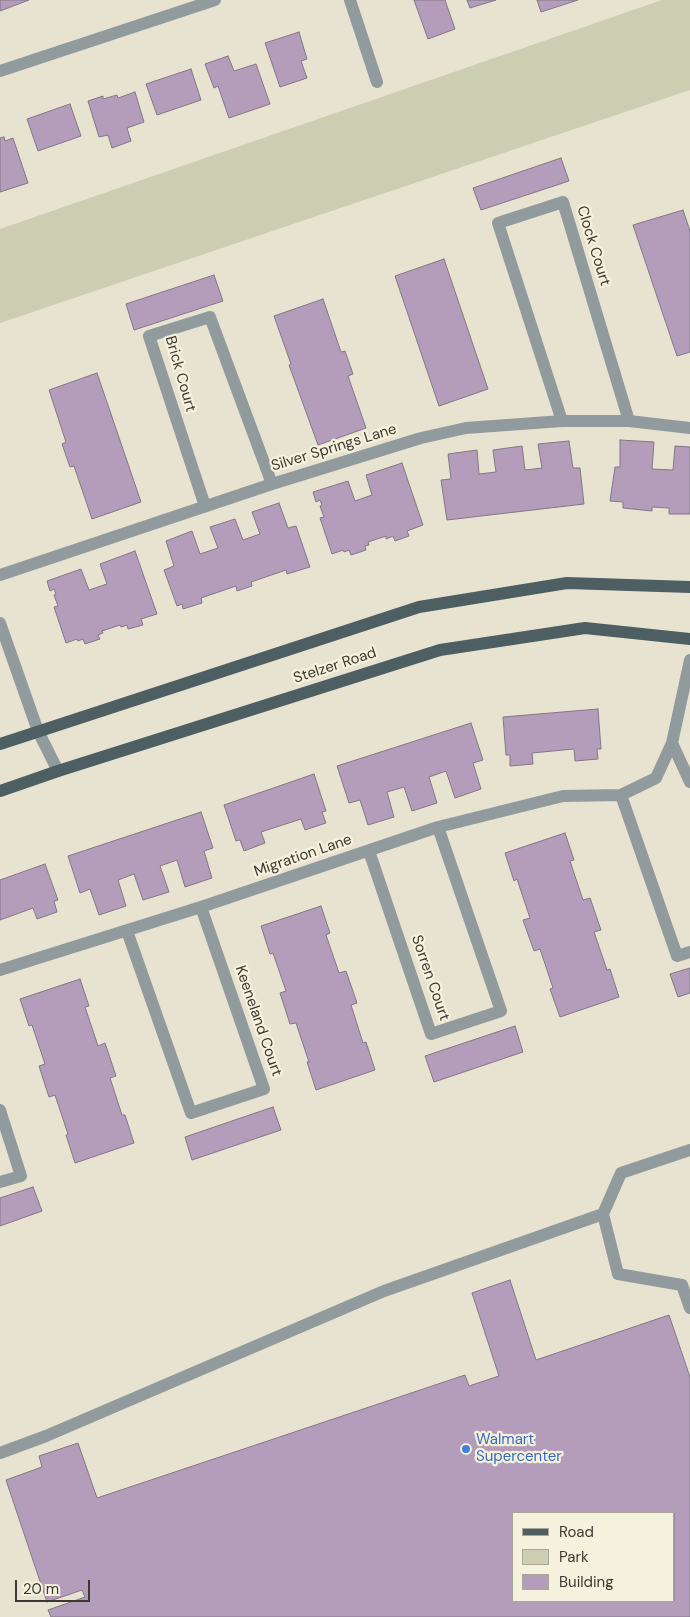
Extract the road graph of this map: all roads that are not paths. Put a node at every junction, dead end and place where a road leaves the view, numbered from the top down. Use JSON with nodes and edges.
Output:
{"nodes":[{"id":1,"x":214,"y":0,"type":"edge"},
{"id":2,"x":350,"y":0,"type":"edge"},
{"id":3,"x":0,"y":71,"type":"edge"},
{"id":4,"x":377,"y":82,"type":"dead end"},
{"id":5,"x":562,"y":421,"type":"junction"},
{"id":6,"x":630,"y":421,"type":"junction"},
{"id":7,"x":690,"y":428,"type":"edge"},
{"id":8,"x":272,"y":484,"type":"junction"},
{"id":9,"x":205,"y":506,"type":"junction"},
{"id":10,"x":0,"y":575,"type":"edge"},
{"id":11,"x":690,"y":587,"type":"edge"},
{"id":12,"x":0,"y":623,"type":"edge"},
{"id":13,"x":690,"y":639,"type":"edge"},
{"id":14,"x":690,"y":660,"type":"edge"},
{"id":15,"x":38,"y":731,"type":"junction"},
{"id":16,"x":672,"y":743,"type":"junction"},
{"id":17,"x":0,"y":744,"type":"edge"},
{"id":18,"x":58,"y":771,"type":"junction"},
{"id":19,"x":690,"y":782,"type":"edge"},
{"id":20,"x":0,"y":791,"type":"edge"},
{"id":21,"x":621,"y":795,"type":"junction"},
{"id":22,"x":438,"y":827,"type":"junction"},
{"id":23,"x":369,"y":851,"type":"junction"},
{"id":24,"x":201,"y":907,"type":"junction"},
{"id":25,"x":127,"y":931,"type":"junction"},
{"id":26,"x":690,"y":952,"type":"edge"},
{"id":27,"x":0,"y":970,"type":"edge"},
{"id":28,"x":0,"y":1110,"type":"edge"},
{"id":29,"x":690,"y":1150,"type":"edge"},
{"id":30,"x":0,"y":1182,"type":"edge"},
{"id":31,"x":603,"y":1214,"type":"junction"},
{"id":32,"x":690,"y":1308,"type":"edge"},
{"id":33,"x":0,"y":1454,"type":"edge"}],
"edges":[{"from":1,"to":3,"type":"street"},
{"from":2,"to":4,"type":"street"},
{"from":5,"to":6,"type":"street","name":"Silver Springs Lane"},
{"from":5,"to":6,"type":"street","name":"Clock Court"},
{"from":5,"to":8,"type":"street","name":"Silver Springs Lane"},
{"from":6,"to":7,"type":"street","name":"Silver Springs Lane"},
{"from":8,"to":9,"type":"street","name":"Silver Springs Lane"},
{"from":8,"to":9,"type":"street","name":"Brick Court"},
{"from":9,"to":10,"type":"street","name":"Silver Springs Lane"},
{"from":11,"to":15,"type":"main road","name":"Stelzer Road"},
{"from":12,"to":15,"type":"street"},
{"from":13,"to":18,"type":"main road","name":"Stelzer Road"},
{"from":14,"to":16,"type":"street","name":"Migration Lane"},
{"from":15,"to":17,"type":"main road","name":"Stelzer Road"},
{"from":15,"to":18,"type":"street"},
{"from":16,"to":19,"type":"street"},
{"from":16,"to":21,"type":"street","name":"Migration Lane"},
{"from":18,"to":20,"type":"main road","name":"Stelzer Road"},
{"from":21,"to":22,"type":"street","name":"Migration Lane"},
{"from":21,"to":26,"type":"street"},
{"from":22,"to":23,"type":"street","name":"Migration Lane"},
{"from":22,"to":23,"type":"street","name":"Sorren Court"},
{"from":23,"to":24,"type":"street","name":"Migration Lane"},
{"from":24,"to":25,"type":"street","name":"Migration Lane"},
{"from":24,"to":25,"type":"street","name":"Keeneland Court"},
{"from":25,"to":27,"type":"street","name":"Migration Lane"},
{"from":28,"to":30,"type":"street"},
{"from":29,"to":31,"type":"street"},
{"from":31,"to":32,"type":"street"},
{"from":31,"to":33,"type":"street"}]}
